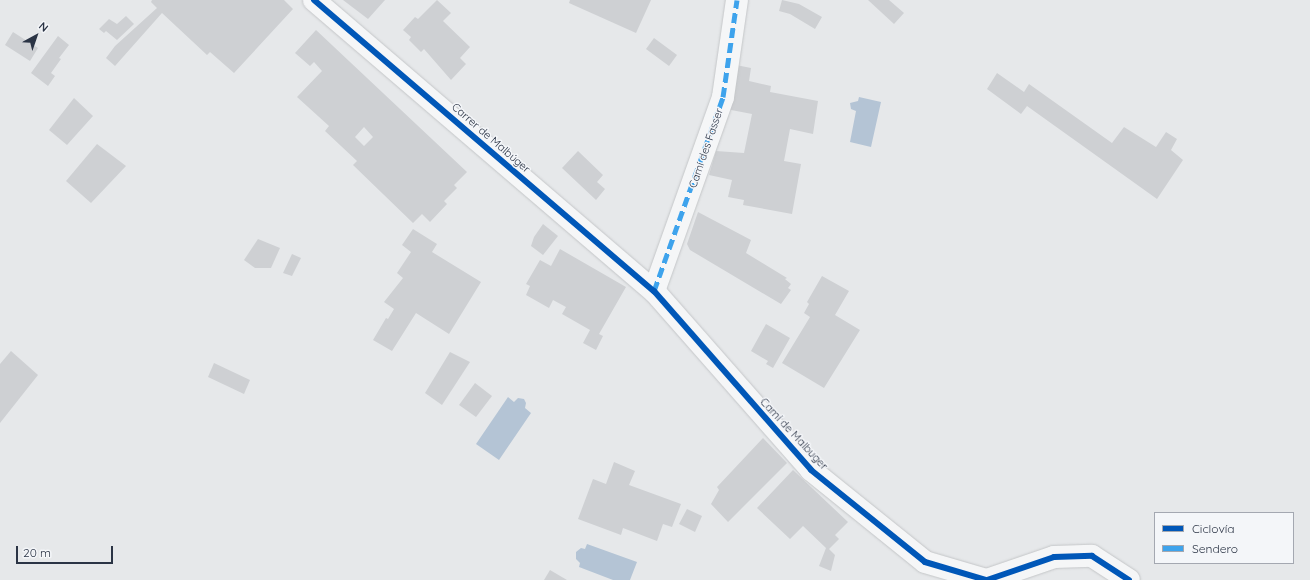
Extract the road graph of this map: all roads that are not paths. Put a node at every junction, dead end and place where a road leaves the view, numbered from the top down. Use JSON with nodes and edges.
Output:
{"nodes":[{"id":1,"x":314,"y":0,"type":"edge"},
{"id":2,"x":737,"y":0,"type":"edge"},
{"id":3,"x":654,"y":291,"type":"junction"},
{"id":4,"x":986,"y":580,"type":"edge"},
{"id":5,"x":1129,"y":580,"type":"edge"}],
"edges":[{"from":1,"to":3,"type":"street","name":"Carrer de Malbúger"},
{"from":2,"to":3,"type":"street","name":"Camí des Fasser"},
{"from":3,"to":4,"type":"street","name":"Camí de Malbuger"},
{"from":4,"to":5,"type":"street","name":"Camí de Malbuger"}]}
